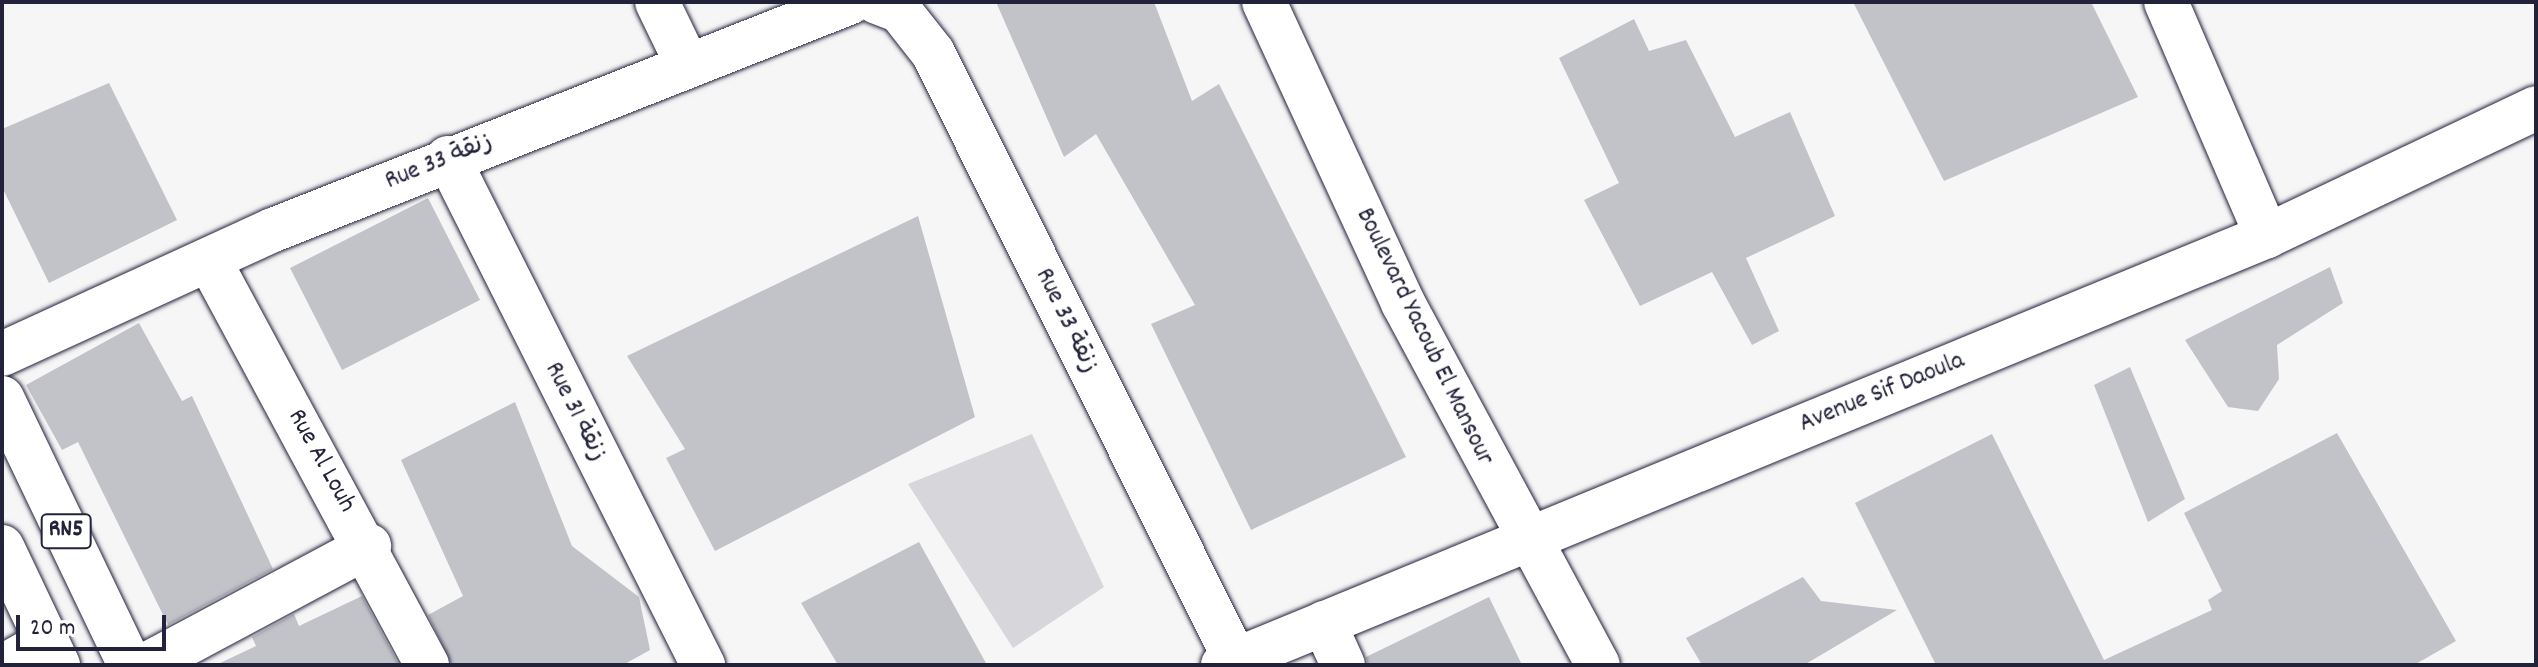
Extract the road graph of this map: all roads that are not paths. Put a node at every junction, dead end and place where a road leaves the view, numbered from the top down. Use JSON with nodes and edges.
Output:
{"nodes":[{"id":1,"x":657,"y":2,"type":"edge"},
{"id":2,"x":851,"y":2,"type":"edge"},
{"id":3,"x":877,"y":2,"type":"edge"},
{"id":4,"x":1264,"y":2,"type":"edge"},
{"id":5,"x":2166,"y":2,"type":"edge"},
{"id":6,"x":688,"y":66,"type":"junction"},
{"id":7,"x":2535,"y":112,"type":"edge"},
{"id":8,"x":448,"y":158,"type":"junction"},
{"id":9,"x":2267,"y":236,"type":"junction"},
{"id":10,"x":209,"y":260,"type":"junction"},
{"id":11,"x":2,"y":354,"type":"edge"},
{"id":12,"x":2,"y":398,"type":"edge"},
{"id":13,"x":1527,"y":538,"type":"junction"},
{"id":14,"x":369,"y":546,"type":"junction"},
{"id":15,"x":2,"y":547,"type":"edge"},
{"id":16,"x":1324,"y":623,"type":"junction"},
{"id":17,"x":53,"y":654,"type":"edge"},
{"id":18,"x":1229,"y":662,"type":"edge"},
{"id":19,"x":6,"y":665,"type":"edge"},
{"id":20,"x":130,"y":665,"type":"edge"},
{"id":21,"x":146,"y":665,"type":"edge"},
{"id":22,"x":427,"y":665,"type":"edge"},
{"id":23,"x":703,"y":665,"type":"edge"},
{"id":24,"x":1343,"y":665,"type":"edge"},
{"id":25,"x":1598,"y":665,"type":"edge"}],
"edges":[{"from":1,"to":6,"type":"street"},
{"from":2,"to":6,"type":"street","name":"Rue 33 زنقة"},
{"from":3,"to":18,"type":"street","name":"Rue 33 زنقة"},
{"from":4,"to":13,"type":"street","name":"Boulevard Yacoub El Mansour"},
{"from":5,"to":9,"type":"street"},
{"from":6,"to":8,"type":"street","name":"Rue 33 زنقة"},
{"from":7,"to":9,"type":"street","name":"Avenue Sif Daoula"},
{"from":8,"to":10,"type":"street","name":"Rue 33 زنقة"},
{"from":8,"to":23,"type":"street","name":"Rue 31 زنقة"},
{"from":9,"to":13,"type":"street","name":"Avenue Sif Daoula"},
{"from":10,"to":11,"type":"street","name":"Rue 33 زنقة"},
{"from":10,"to":14,"type":"street","name":"Rue Al Louh"},
{"from":12,"to":20,"type":"street","number":"RN5"},
{"from":13,"to":16,"type":"street","name":"Avenue Sif Daoula"},
{"from":13,"to":25,"type":"street","name":"Boulevard Yacoub El Mansour"},
{"from":14,"to":21,"type":"street"},
{"from":14,"to":22,"type":"street","name":"Rue Al Louh"},
{"from":15,"to":17,"type":"street","number":"RN5"},
{"from":16,"to":18,"type":"street","name":"Avenue Sif Daoula"},
{"from":16,"to":24,"type":"street"},
{"from":17,"to":19,"type":"street"}]}
